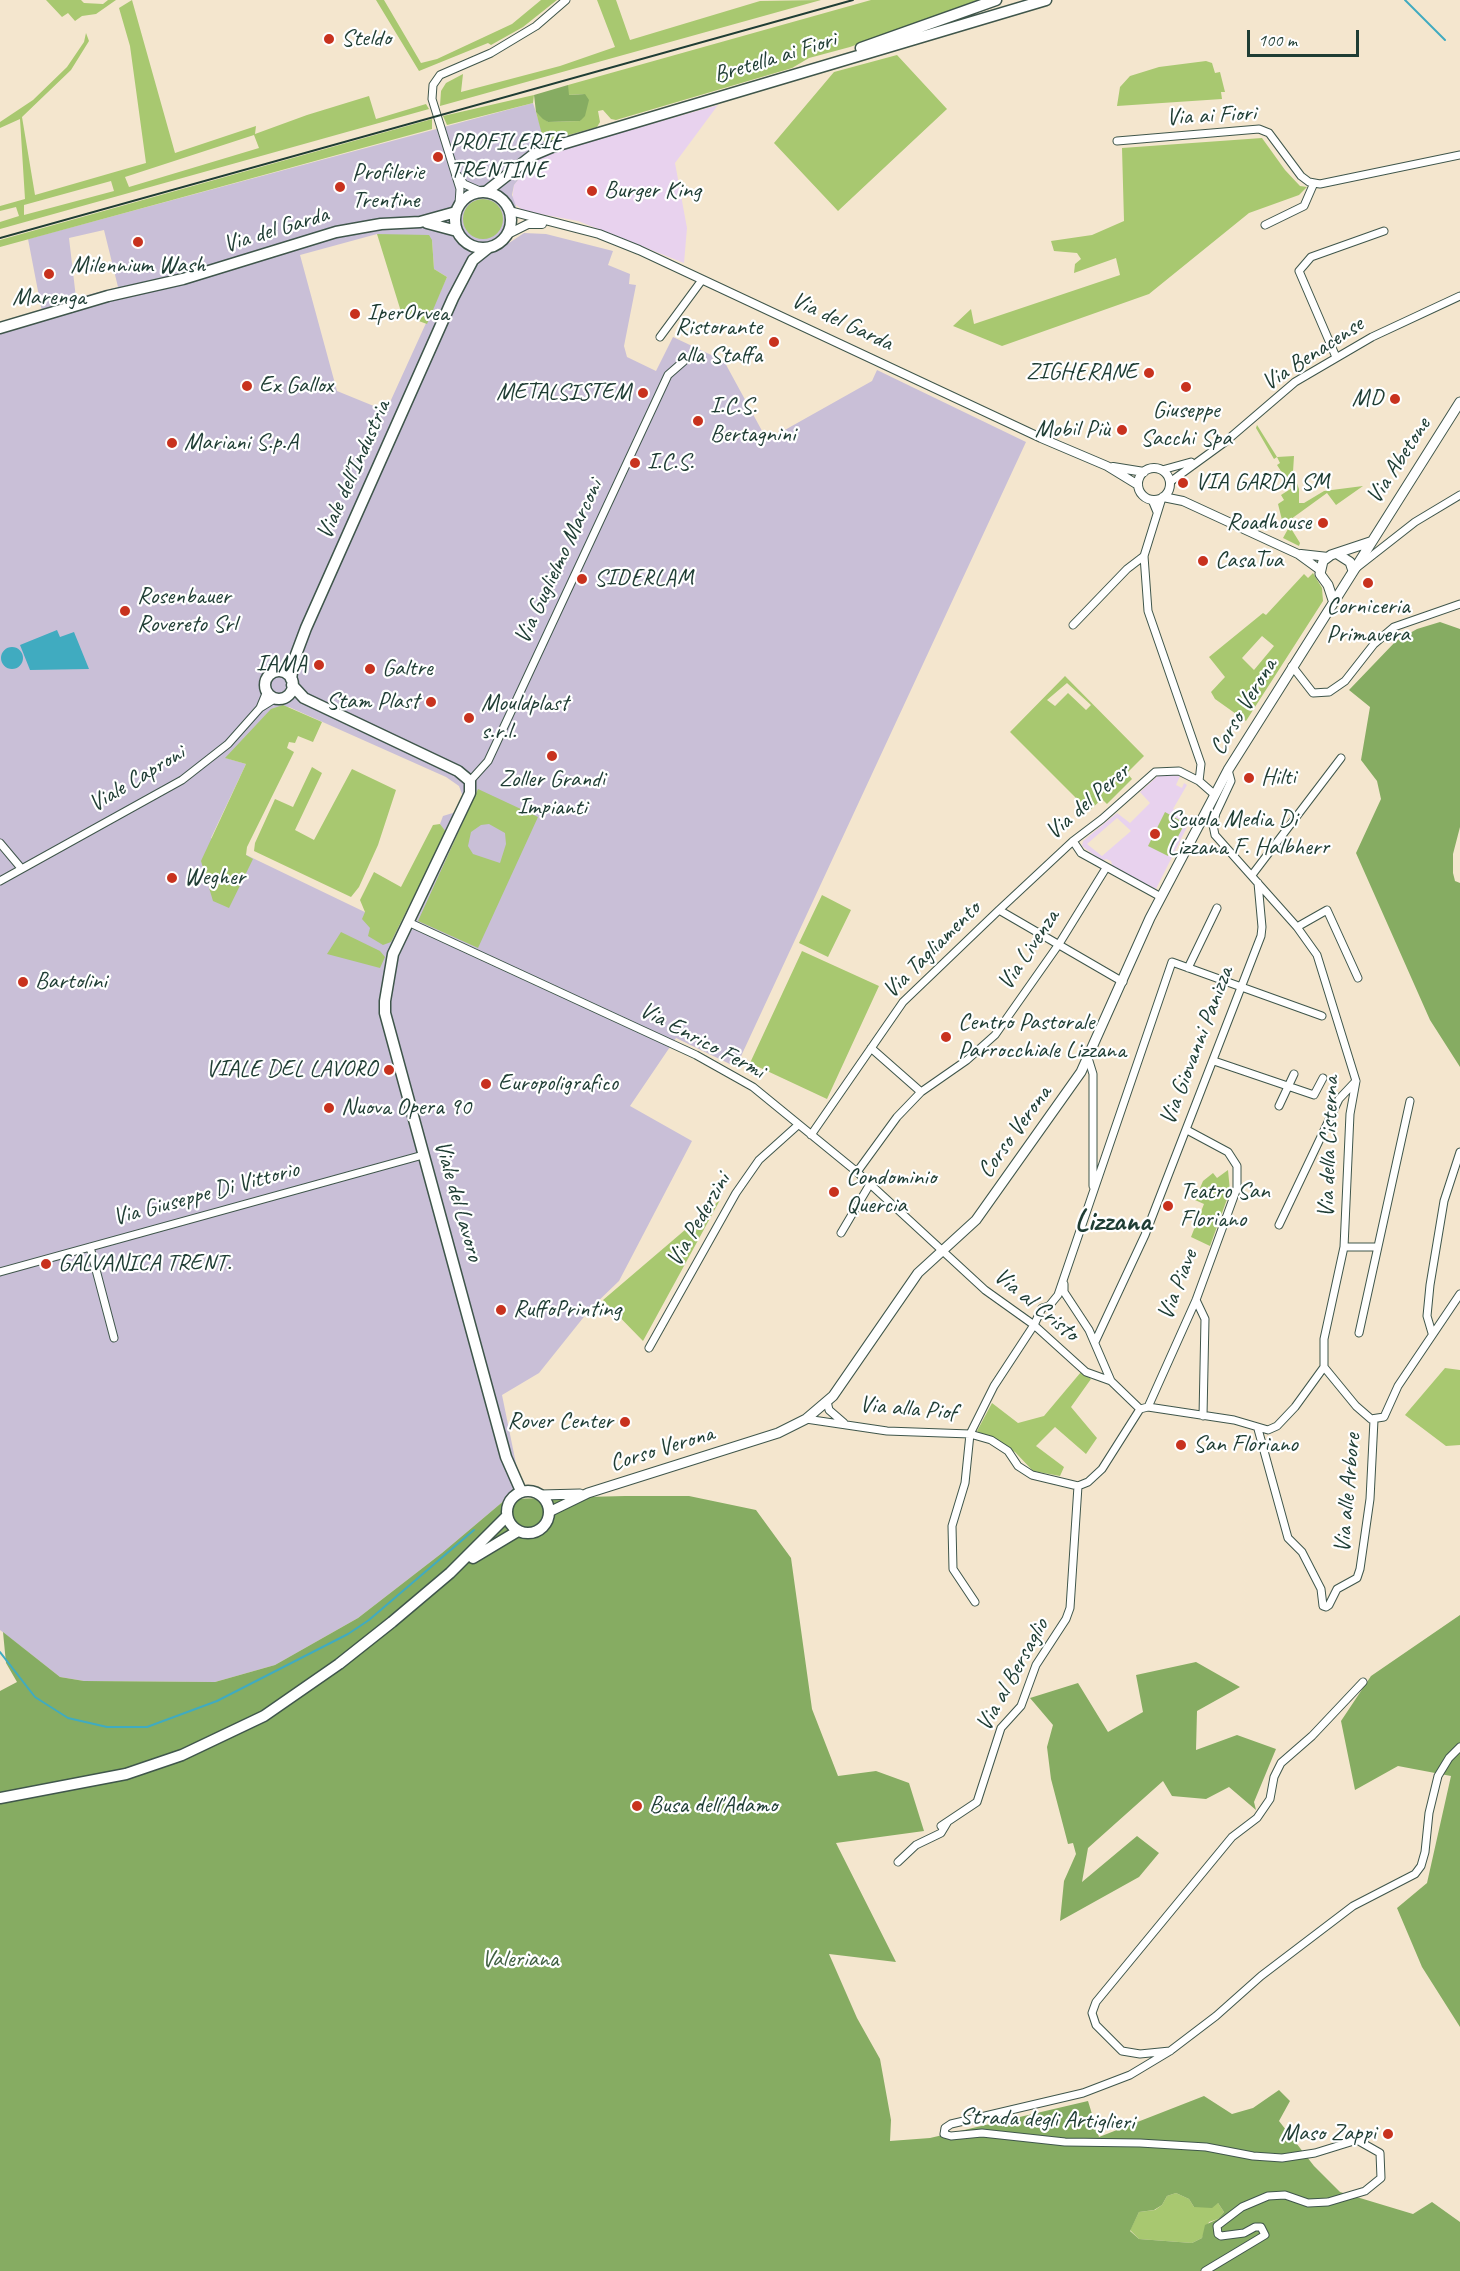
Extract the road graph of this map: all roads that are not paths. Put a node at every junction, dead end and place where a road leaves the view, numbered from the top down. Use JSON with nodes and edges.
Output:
{"nodes":[{"id":1,"x":566,"y":0,"type":"edge"},
{"id":2,"x":996,"y":0,"type":"edge"},
{"id":3,"x":1046,"y":0,"type":"edge"},
{"id":4,"x":793,"y":75,"type":"junction"},
{"id":5,"x":1117,"y":141,"type":"dead end"},
{"id":6,"x":1460,"y":155,"type":"edge"},
{"id":7,"x":451,"y":165,"type":"junction"},
{"id":8,"x":519,"y":166,"type":"junction"},
{"id":9,"x":1314,"y":183,"type":"junction"},
{"id":10,"x":483,"y":191,"type":"junction"},
{"id":11,"x":508,"y":206,"type":"junction"},
{"id":12,"x":457,"y":208,"type":"junction"},
{"id":13,"x":420,"y":222,"type":"junction"},
{"id":14,"x":558,"y":224,"type":"junction"},
{"id":15,"x":1265,"y":225,"type":"dead end"},
{"id":16,"x":1384,"y":231,"type":"dead end"},
{"id":17,"x":508,"y":234,"type":"junction"},
{"id":18,"x":459,"y":235,"type":"junction"},
{"id":19,"x":488,"y":248,"type":"junction"},
{"id":20,"x":460,"y":276,"type":"joint"},
{"id":21,"x":180,"y":280,"type":"junction"},
{"id":22,"x":702,"y":280,"type":"junction"},
{"id":23,"x":1460,"y":296,"type":"edge"},
{"id":24,"x":453,"y":297,"type":"junction"},
{"id":25,"x":0,"y":328,"type":"edge"},
{"id":26,"x":0,"y":333,"type":"edge"},
{"id":27,"x":660,"y":337,"type":"dead end"},
{"id":28,"x":1336,"y":357,"type":"junction"},
{"id":29,"x":684,"y":361,"type":"dead end"},
{"id":30,"x":1460,"y":402,"type":"edge"},
{"id":31,"x":1196,"y":460,"type":"junction"},
{"id":32,"x":1107,"y":466,"type":"junction"},
{"id":33,"x":1162,"y":470,"type":"junction"},
{"id":34,"x":1144,"y":472,"type":"junction"},
{"id":35,"x":1138,"y":485,"type":"junction"},
{"id":36,"x":1170,"y":485,"type":"junction"},
{"id":37,"x":1460,"y":495,"type":"edge"},
{"id":38,"x":1159,"y":498,"type":"junction"},
{"id":39,"x":1183,"y":501,"type":"junction"},
{"id":40,"x":1370,"y":542,"type":"junction"},
{"id":41,"x":1298,"y":554,"type":"junction"},
{"id":42,"x":1339,"y":555,"type":"junction"},
{"id":43,"x":1144,"y":556,"type":"junction"},
{"id":44,"x":1328,"y":557,"type":"junction"},
{"id":45,"x":1320,"y":570,"type":"junction"},
{"id":46,"x":1353,"y":571,"type":"junction"},
{"id":47,"x":1328,"y":585,"type":"junction"},
{"id":48,"x":1343,"y":586,"type":"junction"},
{"id":49,"x":1333,"y":600,"type":"junction"},
{"id":50,"x":1460,"y":604,"type":"edge"},
{"id":51,"x":1073,"y":625,"type":"dead end"},
{"id":52,"x":294,"y":660,"type":"junction"},
{"id":53,"x":1292,"y":666,"type":"junction"},
{"id":54,"x":279,"y":671,"type":"junction"},
{"id":55,"x":292,"y":682,"type":"junction"},
{"id":56,"x":276,"y":696,"type":"junction"},
{"id":57,"x":304,"y":698,"type":"junction"},
{"id":58,"x":1341,"y":758,"type":"dead end"},
{"id":59,"x":1228,"y":770,"type":"junction"},
{"id":60,"x":470,"y":781,"type":"junction"},
{"id":61,"x":1199,"y":781,"type":"junction"},
{"id":62,"x":1215,"y":795,"type":"junction"},
{"id":63,"x":1072,"y":841,"type":"junction"},
{"id":64,"x":0,"y":843,"type":"edge"},
{"id":65,"x":21,"y":868,"type":"junction"},
{"id":66,"x":1106,"y":868,"type":"junction"},
{"id":67,"x":1255,"y":878,"type":"junction"},
{"id":68,"x":0,"y":881,"type":"edge"},
{"id":69,"x":1161,"y":897,"type":"junction"},
{"id":70,"x":1217,"y":908,"type":"dead end"},
{"id":71,"x":999,"y":910,"type":"junction"},
{"id":72,"x":408,"y":922,"type":"junction"},
{"id":73,"x":1297,"y":927,"type":"junction"},
{"id":74,"x":1059,"y":944,"type":"junction"},
{"id":75,"x":1188,"y":968,"type":"junction"},
{"id":76,"x":1358,"y":978,"type":"dead end"},
{"id":77,"x":1122,"y":982,"type":"junction"},
{"id":78,"x":1240,"y":988,"type":"junction"},
{"id":79,"x":1322,"y":1016,"type":"dead end"},
{"id":80,"x":870,"y":1048,"type":"junction"},
{"id":81,"x":1089,"y":1061,"type":"junction"},
{"id":82,"x":1214,"y":1061,"type":"junction"},
{"id":83,"x":1294,"y":1074,"type":"dead end"},
{"id":84,"x":1323,"y":1078,"type":"dead end"},
{"id":85,"x":1356,"y":1081,"type":"junction"},
{"id":86,"x":1288,"y":1088,"type":"junction"},
{"id":87,"x":921,"y":1092,"type":"junction"},
{"id":88,"x":1410,"y":1101,"type":"dead end"},
{"id":89,"x":1279,"y":1106,"type":"dead end"},
{"id":90,"x":798,"y":1125,"type":"junction"},
{"id":91,"x":1187,"y":1130,"type":"junction"},
{"id":92,"x":811,"y":1135,"type":"junction"},
{"id":93,"x":1460,"y":1152,"type":"edge"},
{"id":94,"x":423,"y":1155,"type":"junction"},
{"id":95,"x":856,"y":1172,"type":"junction"},
{"id":96,"x":870,"y":1184,"type":"junction"},
{"id":97,"x":1093,"y":1194,"type":"junction"},
{"id":98,"x":1279,"y":1225,"type":"dead end"},
{"id":99,"x":842,"y":1233,"type":"dead end"},
{"id":100,"x":90,"y":1247,"type":"junction"},
{"id":101,"x":1344,"y":1247,"type":"junction"},
{"id":102,"x":1376,"y":1247,"type":"junction"},
{"id":103,"x":941,"y":1250,"type":"junction"},
{"id":104,"x":0,"y":1272,"type":"edge"},
{"id":105,"x":1064,"y":1275,"type":"junction"},
{"id":106,"x":1460,"y":1294,"type":"edge"},
{"id":107,"x":1196,"y":1300,"type":"junction"},
{"id":108,"x":1034,"y":1325,"type":"junction"},
{"id":109,"x":1359,"y":1333,"type":"dead end"},
{"id":110,"x":1432,"y":1333,"type":"junction"},
{"id":111,"x":114,"y":1338,"type":"dead end"},
{"id":112,"x":1095,"y":1342,"type":"junction"},
{"id":113,"x":649,"y":1348,"type":"dead end"},
{"id":114,"x":1324,"y":1367,"type":"junction"},
{"id":115,"x":1111,"y":1381,"type":"junction"},
{"id":116,"x":826,"y":1406,"type":"junction"},
{"id":117,"x":1144,"y":1408,"type":"junction"},
{"id":118,"x":1203,"y":1416,"type":"junction"},
{"id":119,"x":806,"y":1419,"type":"junction"},
{"id":120,"x":1374,"y":1420,"type":"junction"},
{"id":121,"x":827,"y":1421,"type":"junction"},
{"id":122,"x":844,"y":1423,"type":"junction"},
{"id":123,"x":1258,"y":1429,"type":"junction"},
{"id":124,"x":970,"y":1434,"type":"junction"},
{"id":125,"x":1078,"y":1486,"type":"junction"},
{"id":126,"x":521,"y":1491,"type":"junction"},
{"id":127,"x":588,"y":1493,"type":"junction"},
{"id":128,"x":541,"y":1495,"type":"junction"},
{"id":129,"x":549,"y":1512,"type":"junction"},
{"id":130,"x":507,"y":1516,"type":"junction"},
{"id":131,"x":518,"y":1531,"type":"junction"},
{"id":132,"x":450,"y":1573,"type":"junction"},
{"id":133,"x":975,"y":1602,"type":"dead end"},
{"id":134,"x":1363,"y":1682,"type":"dead end"},
{"id":135,"x":1460,"y":1747,"type":"edge"},
{"id":136,"x":0,"y":1798,"type":"edge"},
{"id":137,"x":898,"y":1862,"type":"dead end"},
{"id":138,"x":1170,"y":2051,"type":"junction"},
{"id":139,"x":1205,"y":2271,"type":"edge"}],
"edges":[{"from":1,"to":7,"type":"street"},
{"from":2,"to":4,"type":"main road"},
{"from":3,"to":4,"type":"main road","name":"Bretella ai Fiori"},
{"from":4,"to":8,"type":"main road","name":"Bretella ai Fiori"},
{"from":5,"to":9,"type":"street","name":"Via ai Fiori"},
{"from":6,"to":9,"type":"street"},
{"from":7,"to":10,"type":"street"},
{"from":7,"to":12,"type":"street"},
{"from":8,"to":10,"type":"main road","name":"Bretella ai Fiori"},
{"from":8,"to":11,"type":"main road"},
{"from":9,"to":15,"type":"street"},
{"from":10,"to":11,"type":"main road","name":"Via del Garda"},
{"from":10,"to":12,"type":"main road","name":"Via del Garda"},
{"from":11,"to":14,"type":"street","name":"Via del Garda"},
{"from":11,"to":17,"type":"main road"},
{"from":12,"to":13,"type":"main road","name":"Via del Garda"},
{"from":12,"to":18,"type":"main road"},
{"from":13,"to":18,"type":"main road","name":"Via del Garda"},
{"from":13,"to":21,"type":"main road","name":"Via del Garda"},
{"from":14,"to":17,"type":"street","name":"Via del Garda"},
{"from":14,"to":22,"type":"street","name":"Via del Garda"},
{"from":16,"to":28,"type":"street"},
{"from":17,"to":19,"type":"main road","name":"Via del Garda"},
{"from":18,"to":19,"type":"main road","name":"Via del Garda"},
{"from":18,"to":20,"type":"main road","name":"Viale dell'Industria"},
{"from":19,"to":24,"type":"main road","name":"Viale dell'Industria"},
{"from":20,"to":24,"type":"main road","name":"Viale dell'Industria"},
{"from":21,"to":25,"type":"main road","name":"Via del Garda"},
{"from":21,"to":26,"type":"main road","name":"Via del Garda"},
{"from":22,"to":27,"type":"street"},
{"from":22,"to":32,"type":"street","name":"Via del Garda"},
{"from":23,"to":28,"type":"street","name":"Via Benacense"},
{"from":24,"to":52,"type":"main road","name":"Viale dell'Industria"},
{"from":28,"to":31,"type":"street","name":"Via Benacense"},
{"from":29,"to":60,"type":"street","name":"Via Guglielmo Marconi"},
{"from":30,"to":40,"type":"main road","name":"Via Abetone"},
{"from":31,"to":33,"type":"street"},
{"from":31,"to":36,"type":"street"},
{"from":32,"to":34,"type":"street","name":"Via del Garda"},
{"from":32,"to":35,"type":"street","name":"Via del Garda"},
{"from":33,"to":34,"type":"street"},
{"from":33,"to":36,"type":"street"},
{"from":34,"to":35,"type":"street"},
{"from":35,"to":38,"type":"street"},
{"from":36,"to":38,"type":"street"},
{"from":36,"to":39,"type":"street"},
{"from":37,"to":46,"type":"street"},
{"from":38,"to":39,"type":"street"},
{"from":38,"to":43,"type":"street"},
{"from":39,"to":41,"type":"street"},
{"from":40,"to":42,"type":"main road"},
{"from":40,"to":46,"type":"main road","name":"Via Abetone"},
{"from":41,"to":44,"type":"street"},
{"from":41,"to":45,"type":"street"},
{"from":42,"to":44,"type":"main road"},
{"from":42,"to":46,"type":"main road"},
{"from":43,"to":51,"type":"street"},
{"from":43,"to":61,"type":"street"},
{"from":44,"to":45,"type":"main road"},
{"from":45,"to":47,"type":"main road"},
{"from":46,"to":48,"type":"main road"},
{"from":47,"to":48,"type":"main road"},
{"from":47,"to":49,"type":"main road"},
{"from":48,"to":49,"type":"main road","name":"Corso Verona"},
{"from":49,"to":53,"type":"main road","name":"Corso Verona"},
{"from":50,"to":53,"type":"street"},
{"from":52,"to":54,"type":"main road"},
{"from":52,"to":55,"type":"main road","name":"Viale dell'Industria"},
{"from":53,"to":59,"type":"main road","name":"Corso Verona"},
{"from":54,"to":55,"type":"main road"},
{"from":54,"to":56,"type":"main road","name":"Viale Caproni"},
{"from":55,"to":56,"type":"main road","name":"Viale Caproni"},
{"from":55,"to":57,"type":"main road"},
{"from":56,"to":57,"type":"main road"},
{"from":56,"to":65,"type":"street","name":"Viale Caproni"},
{"from":57,"to":60,"type":"main road"},
{"from":58,"to":67,"type":"street"},
{"from":59,"to":62,"type":"main road","name":"Corso Verona"},
{"from":59,"to":67,"type":"street"},
{"from":60,"to":72,"type":"main road","name":"Viale del Lavoro"},
{"from":61,"to":62,"type":"street","name":"Via del Perer"},
{"from":61,"to":63,"type":"street","name":"Via del Perer"},
{"from":62,"to":69,"type":"main road","name":"Corso Verona"},
{"from":63,"to":66,"type":"street"},
{"from":63,"to":71,"type":"street","name":"Via del Perer"},
{"from":64,"to":65,"type":"street"},
{"from":65,"to":68,"type":"street","name":"Viale Caproni"},
{"from":66,"to":69,"type":"street"},
{"from":66,"to":74,"type":"street","name":"Via Livenza"},
{"from":67,"to":73,"type":"street","name":"Via della Cisterna"},
{"from":67,"to":78,"type":"street","name":"Via Giovanni Panizza"},
{"from":69,"to":77,"type":"main road","name":"Corso Verona"},
{"from":70,"to":75,"type":"street"},
{"from":71,"to":74,"type":"street","name":"Via Tagliamento"},
{"from":71,"to":80,"type":"street","name":"Via Tagliamento"},
{"from":72,"to":90,"type":"street","name":"Via Enrico Fermi"},
{"from":72,"to":94,"type":"main road","name":"Viale del Lavoro"},
{"from":73,"to":76,"type":"street"},
{"from":73,"to":85,"type":"street","name":"Via della Cisterna"},
{"from":74,"to":77,"type":"street","name":"Via Tagliamento"},
{"from":74,"to":87,"type":"street","name":"Via Livenza"},
{"from":75,"to":78,"type":"street"},
{"from":75,"to":97,"type":"street"},
{"from":77,"to":81,"type":"main road","name":"Corso Verona"},
{"from":78,"to":79,"type":"street"},
{"from":78,"to":82,"type":"street","name":"Via Giovanni Panizza"},
{"from":80,"to":87,"type":"street"},
{"from":80,"to":92,"type":"street","name":"Via Tagliamento"},
{"from":81,"to":97,"type":"street"},
{"from":81,"to":103,"type":"main road","name":"Corso Verona"},
{"from":82,"to":86,"type":"street"},
{"from":82,"to":91,"type":"street","name":"Via Giovanni Panizza"},
{"from":83,"to":86,"type":"street"},
{"from":84,"to":86,"type":"street"},
{"from":85,"to":98,"type":"street"},
{"from":85,"to":101,"type":"street","name":"Via della Cisterna"},
{"from":86,"to":89,"type":"street"},
{"from":87,"to":95,"type":"street","name":"Via Livenza"},
{"from":88,"to":102,"type":"street"},
{"from":90,"to":92,"type":"street","name":"Via Enrico Fermi"},
{"from":90,"to":113,"type":"street","name":"Via Pederzini"},
{"from":91,"to":107,"type":"street","name":"Via Piave"},
{"from":91,"to":112,"type":"street","name":"Via Giovanni Panizza"},
{"from":92,"to":95,"type":"street","name":"Via Enrico Fermi"},
{"from":93,"to":110,"type":"street"},
{"from":94,"to":100,"type":"street","name":"Via Giuseppe Di Vittorio"},
{"from":94,"to":126,"type":"main road","name":"Viale del Lavoro"},
{"from":95,"to":96,"type":"street","name":"Via Enrico Fermi"},
{"from":96,"to":99,"type":"street"},
{"from":96,"to":103,"type":"street","name":"Via Enrico Fermi"},
{"from":97,"to":105,"type":"street"},
{"from":100,"to":104,"type":"street","name":"Via Giuseppe Di Vittorio"},
{"from":100,"to":111,"type":"street"},
{"from":101,"to":102,"type":"street"},
{"from":101,"to":114,"type":"street","name":"Via della Cisterna"},
{"from":102,"to":109,"type":"street"},
{"from":103,"to":108,"type":"street","name":"Via al Cristo"},
{"from":103,"to":116,"type":"main road","name":"Corso Verona"},
{"from":105,"to":108,"type":"street"},
{"from":105,"to":112,"type":"street"},
{"from":106,"to":110,"type":"street"},
{"from":107,"to":117,"type":"street","name":"Via Piave"},
{"from":107,"to":118,"type":"street"},
{"from":108,"to":115,"type":"street","name":"Via al Cristo"},
{"from":108,"to":124,"type":"street"},
{"from":110,"to":120,"type":"street"},
{"from":112,"to":115,"type":"street"},
{"from":114,"to":120,"type":"street"},
{"from":114,"to":123,"type":"street"},
{"from":115,"to":117,"type":"street"},
{"from":116,"to":119,"type":"main road","name":"Corso Verona"},
{"from":116,"to":121,"type":"street","name":"Via alla Piof"},
{"from":116,"to":122,"type":"street","name":"Via alla Piof"},
{"from":117,"to":118,"type":"street"},
{"from":117,"to":125,"type":"street","name":"Via Piave"},
{"from":118,"to":123,"type":"street"},
{"from":119,"to":121,"type":"street","name":"Via alla Piof"},
{"from":119,"to":127,"type":"main road","name":"Corso Verona"},
{"from":120,"to":123,"type":"street","name":"Via alle Arbore"},
{"from":121,"to":122,"type":"street","name":"Via alla Piof"},
{"from":122,"to":124,"type":"street","name":"Via alla Piof"},
{"from":124,"to":125,"type":"street","name":"Via alla Piof"},
{"from":124,"to":133,"type":"street"},
{"from":125,"to":137,"type":"street","name":"Via al Bersaglio"},
{"from":126,"to":128,"type":"main road"},
{"from":126,"to":130,"type":"main road"},
{"from":127,"to":128,"type":"main road"},
{"from":127,"to":129,"type":"main road"},
{"from":128,"to":129,"type":"main road"},
{"from":129,"to":131,"type":"main road"},
{"from":130,"to":131,"type":"main road"},
{"from":130,"to":132,"type":"main road"},
{"from":131,"to":132,"type":"main road"},
{"from":132,"to":136,"type":"main road"},
{"from":134,"to":138,"type":"street"},
{"from":135,"to":138,"type":"street","name":"Strada degli Artiglieri"},
{"from":138,"to":139,"type":"street","name":"Strada degli Artiglieri"}]}
